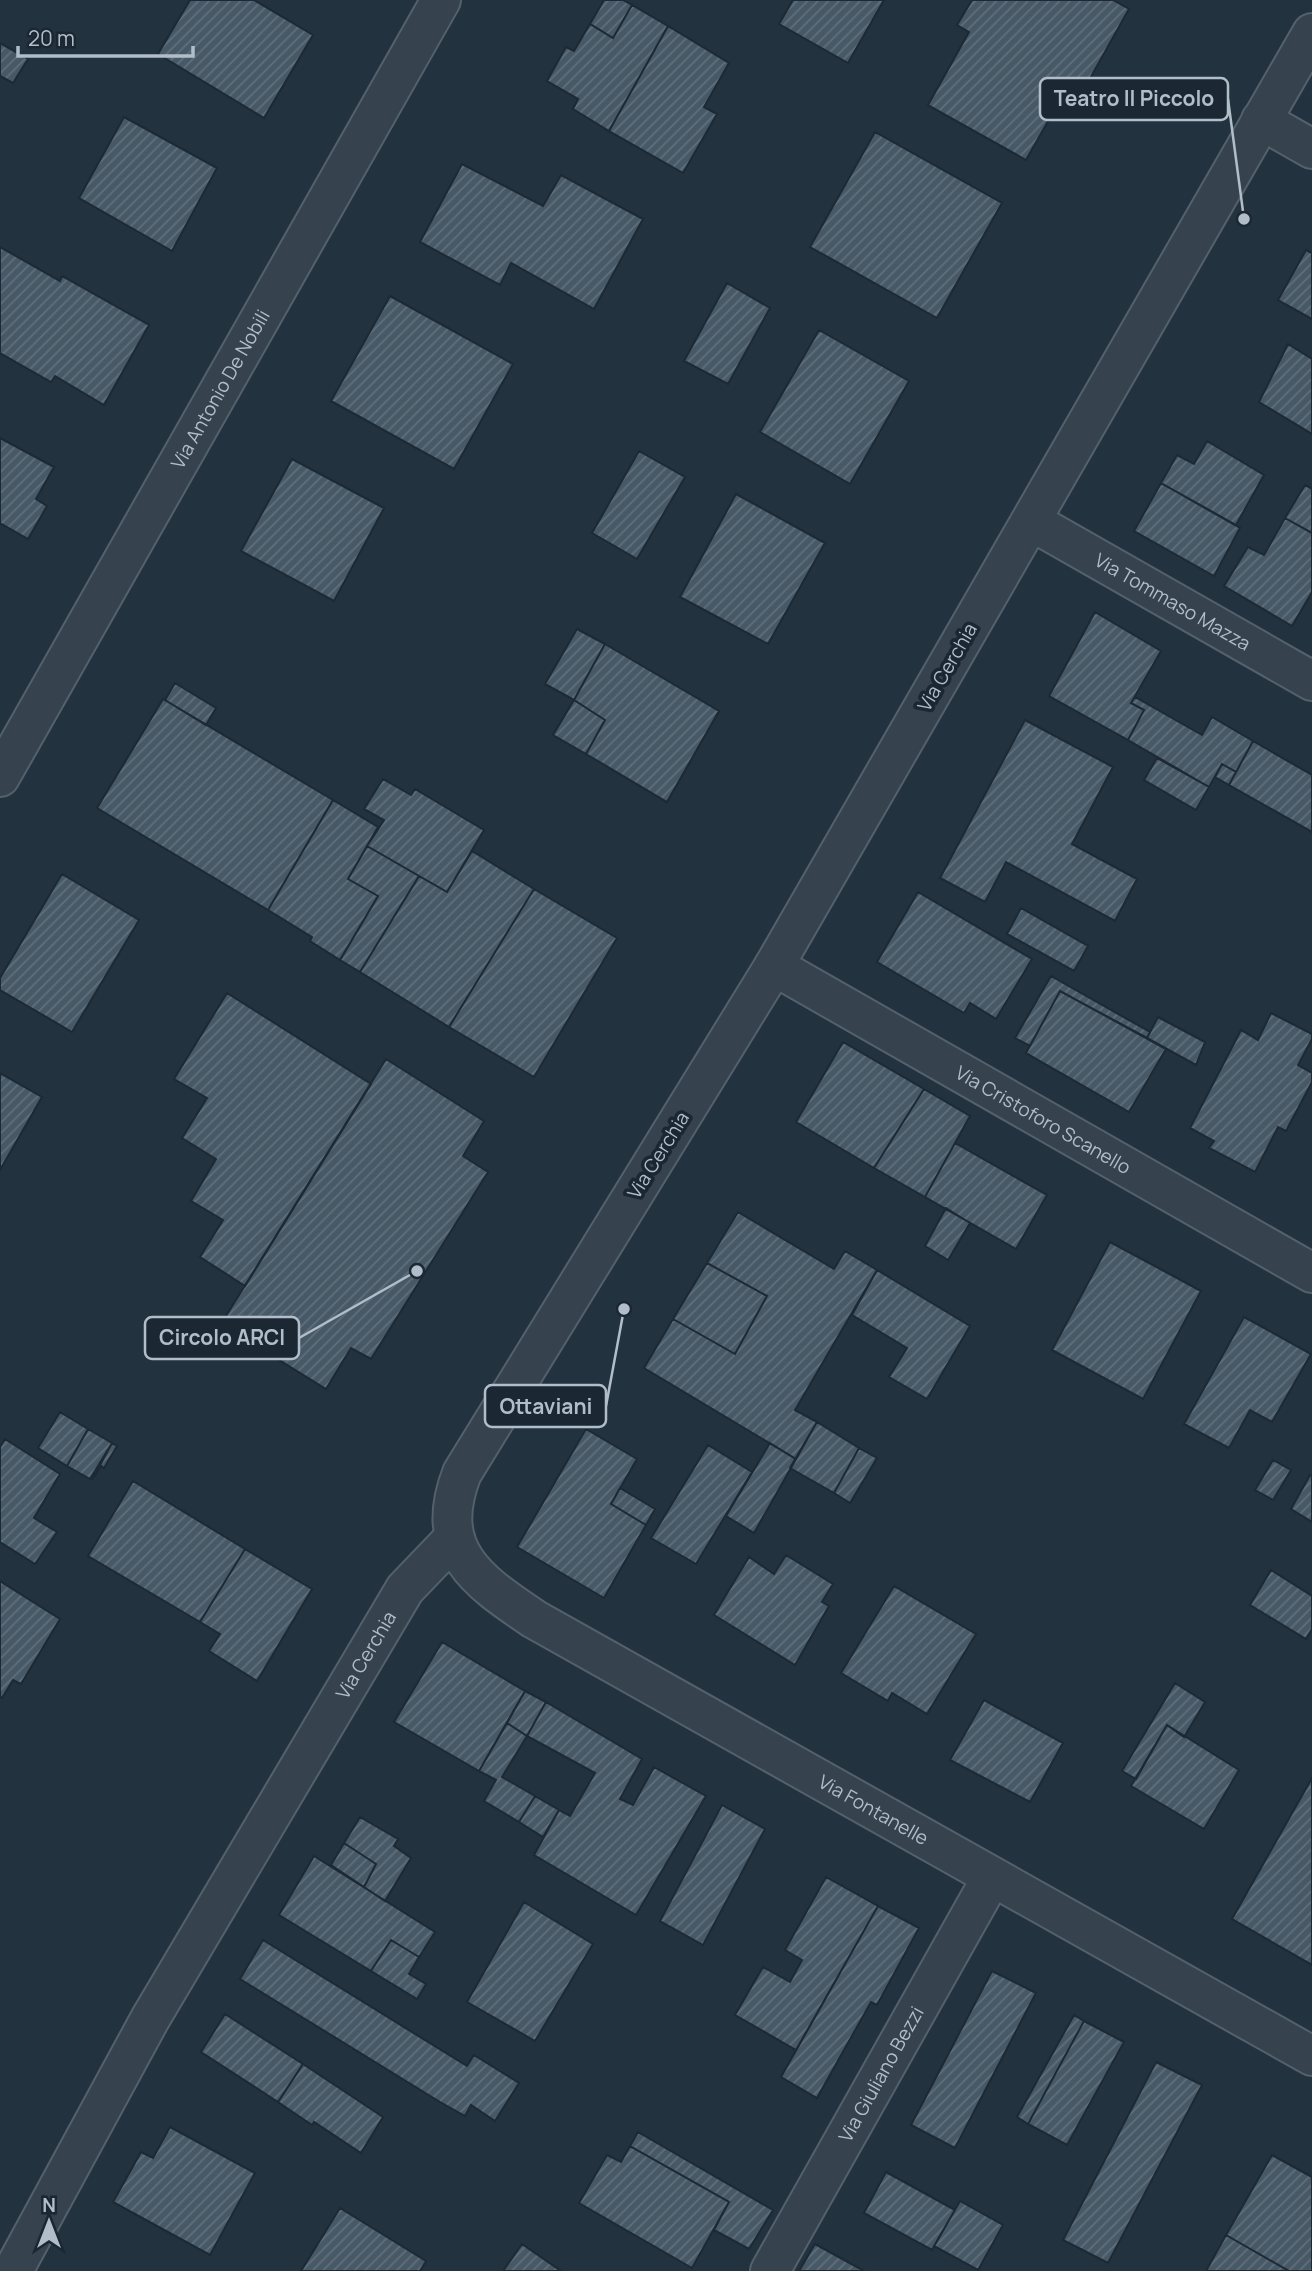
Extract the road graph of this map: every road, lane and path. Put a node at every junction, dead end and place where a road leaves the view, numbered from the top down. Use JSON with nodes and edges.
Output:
{"nodes":[{"id":1,"x":441,"y":0,"type":"edge"},
{"id":2,"x":1312,"y":33,"type":"edge"},
{"id":3,"x":1261,"y":120,"type":"junction"},
{"id":4,"x":1312,"y":149,"type":"edge"},
{"id":5,"x":1031,"y":522,"type":"junction"},
{"id":6,"x":1312,"y":681,"type":"edge"},
{"id":7,"x":0,"y":777,"type":"edge"},
{"id":8,"x":774,"y":965,"type":"junction"},
{"id":9,"x":1312,"y":1273,"type":"edge"},
{"id":10,"x":454,"y":1538,"type":"junction"},
{"id":11,"x":992,"y":1877,"type":"junction"},
{"id":12,"x":1312,"y":2056,"type":"edge"},
{"id":13,"x":13,"y":2271,"type":"edge"},
{"id":14,"x":770,"y":2271,"type":"edge"}],
"edges":[{"from":1,"to":7,"type":"street","name":"Via Antonio De Nobili"},
{"from":2,"to":3,"type":"street","name":"Via Cerchia"},
{"from":3,"to":4,"type":"street"},
{"from":3,"to":5,"type":"street","name":"Via Cerchia"},
{"from":5,"to":6,"type":"street","name":"Via Tommaso Mazza"},
{"from":5,"to":8,"type":"street","name":"Via Cerchia"},
{"from":8,"to":9,"type":"street","name":"Via Cristoforo Scanello"},
{"from":8,"to":10,"type":"street","name":"Via Cerchia"},
{"from":10,"to":11,"type":"street","name":"Via Fontanelle"},
{"from":10,"to":13,"type":"street","name":"Via Cerchia"},
{"from":11,"to":12,"type":"street","name":"Via Fontanelle"},
{"from":11,"to":14,"type":"street","name":"Via Giuliano Bezzi"}]}
